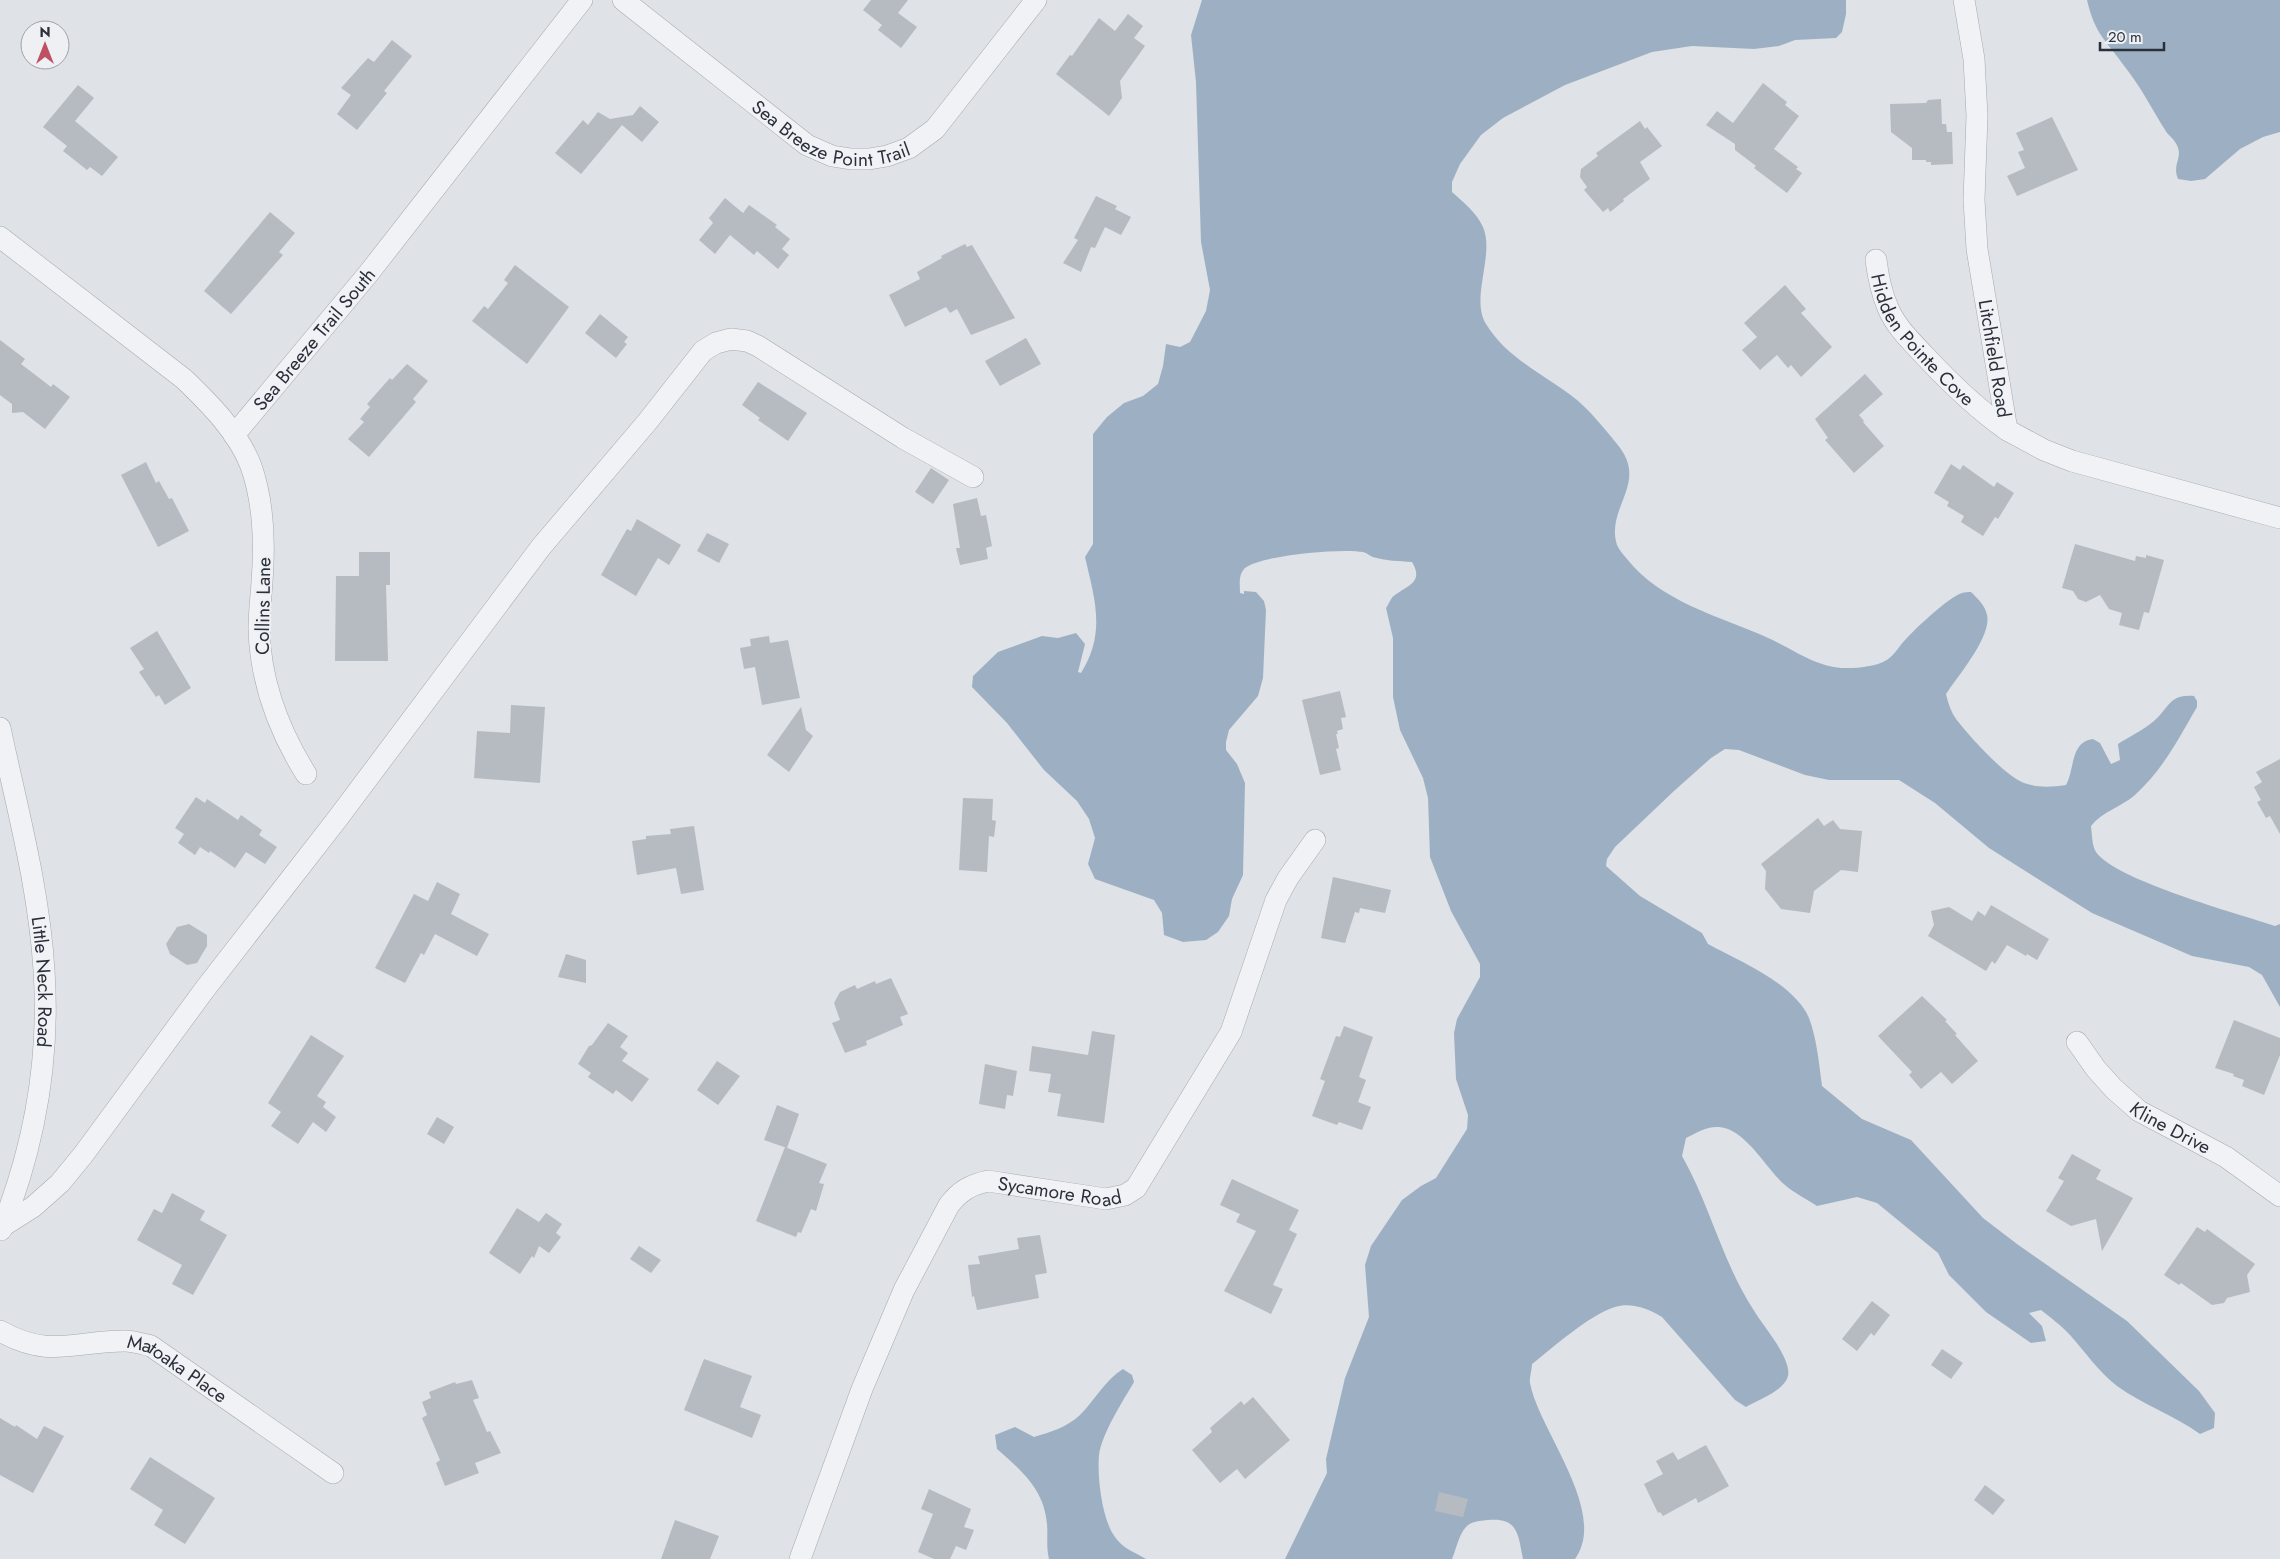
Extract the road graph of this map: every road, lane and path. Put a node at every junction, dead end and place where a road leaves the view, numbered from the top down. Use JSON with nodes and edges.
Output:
{"nodes":[{"id":1,"x":582,"y":0,"type":"edge"},
{"id":2,"x":623,"y":0,"type":"edge"},
{"id":3,"x":1036,"y":0,"type":"edge"},
{"id":4,"x":1964,"y":0,"type":"edge"},
{"id":5,"x":0,"y":237,"type":"edge"},
{"id":6,"x":1876,"y":260,"type":"dead end"},
{"id":7,"x":2007,"y":430,"type":"junction"},
{"id":8,"x":234,"y":435,"type":"junction"},
{"id":9,"x":973,"y":477,"type":"dead end"},
{"id":10,"x":2280,"y":518,"type":"edge"},
{"id":11,"x":0,"y":728,"type":"edge"},
{"id":12,"x":306,"y":774,"type":"dead end"},
{"id":13,"x":1316,"y":840,"type":"dead end"},
{"id":14,"x":2077,"y":1042,"type":"dead end"},
{"id":15,"x":2280,"y":1196,"type":"edge"},
{"id":16,"x":1,"y":1230,"type":"edge"},
{"id":17,"x":0,"y":1330,"type":"edge"},
{"id":18,"x":333,"y":1472,"type":"dead end"},
{"id":19,"x":800,"y":1559,"type":"edge"}],
"edges":[{"from":1,"to":8,"type":"street","name":"Sea Breeze Trail South"},
{"from":2,"to":3,"type":"street","name":"Sea Breeze Point Trail"},
{"from":4,"to":7,"type":"street","name":"Litchfield Road"},
{"from":5,"to":8,"type":"street"},
{"from":6,"to":7,"type":"street","name":"Hidden Pointe Cove"},
{"from":7,"to":10,"type":"street","name":"Litchfield Road"},
{"from":8,"to":12,"type":"street","name":"Collins Lane"},
{"from":9,"to":16,"type":"street"},
{"from":11,"to":16,"type":"street","name":"Little Neck Road"},
{"from":13,"to":19,"type":"street","name":"Sycamore Road"},
{"from":14,"to":15,"type":"street","name":"Kline Drive"},
{"from":17,"to":18,"type":"street","name":"Matoaka Place"}]}
